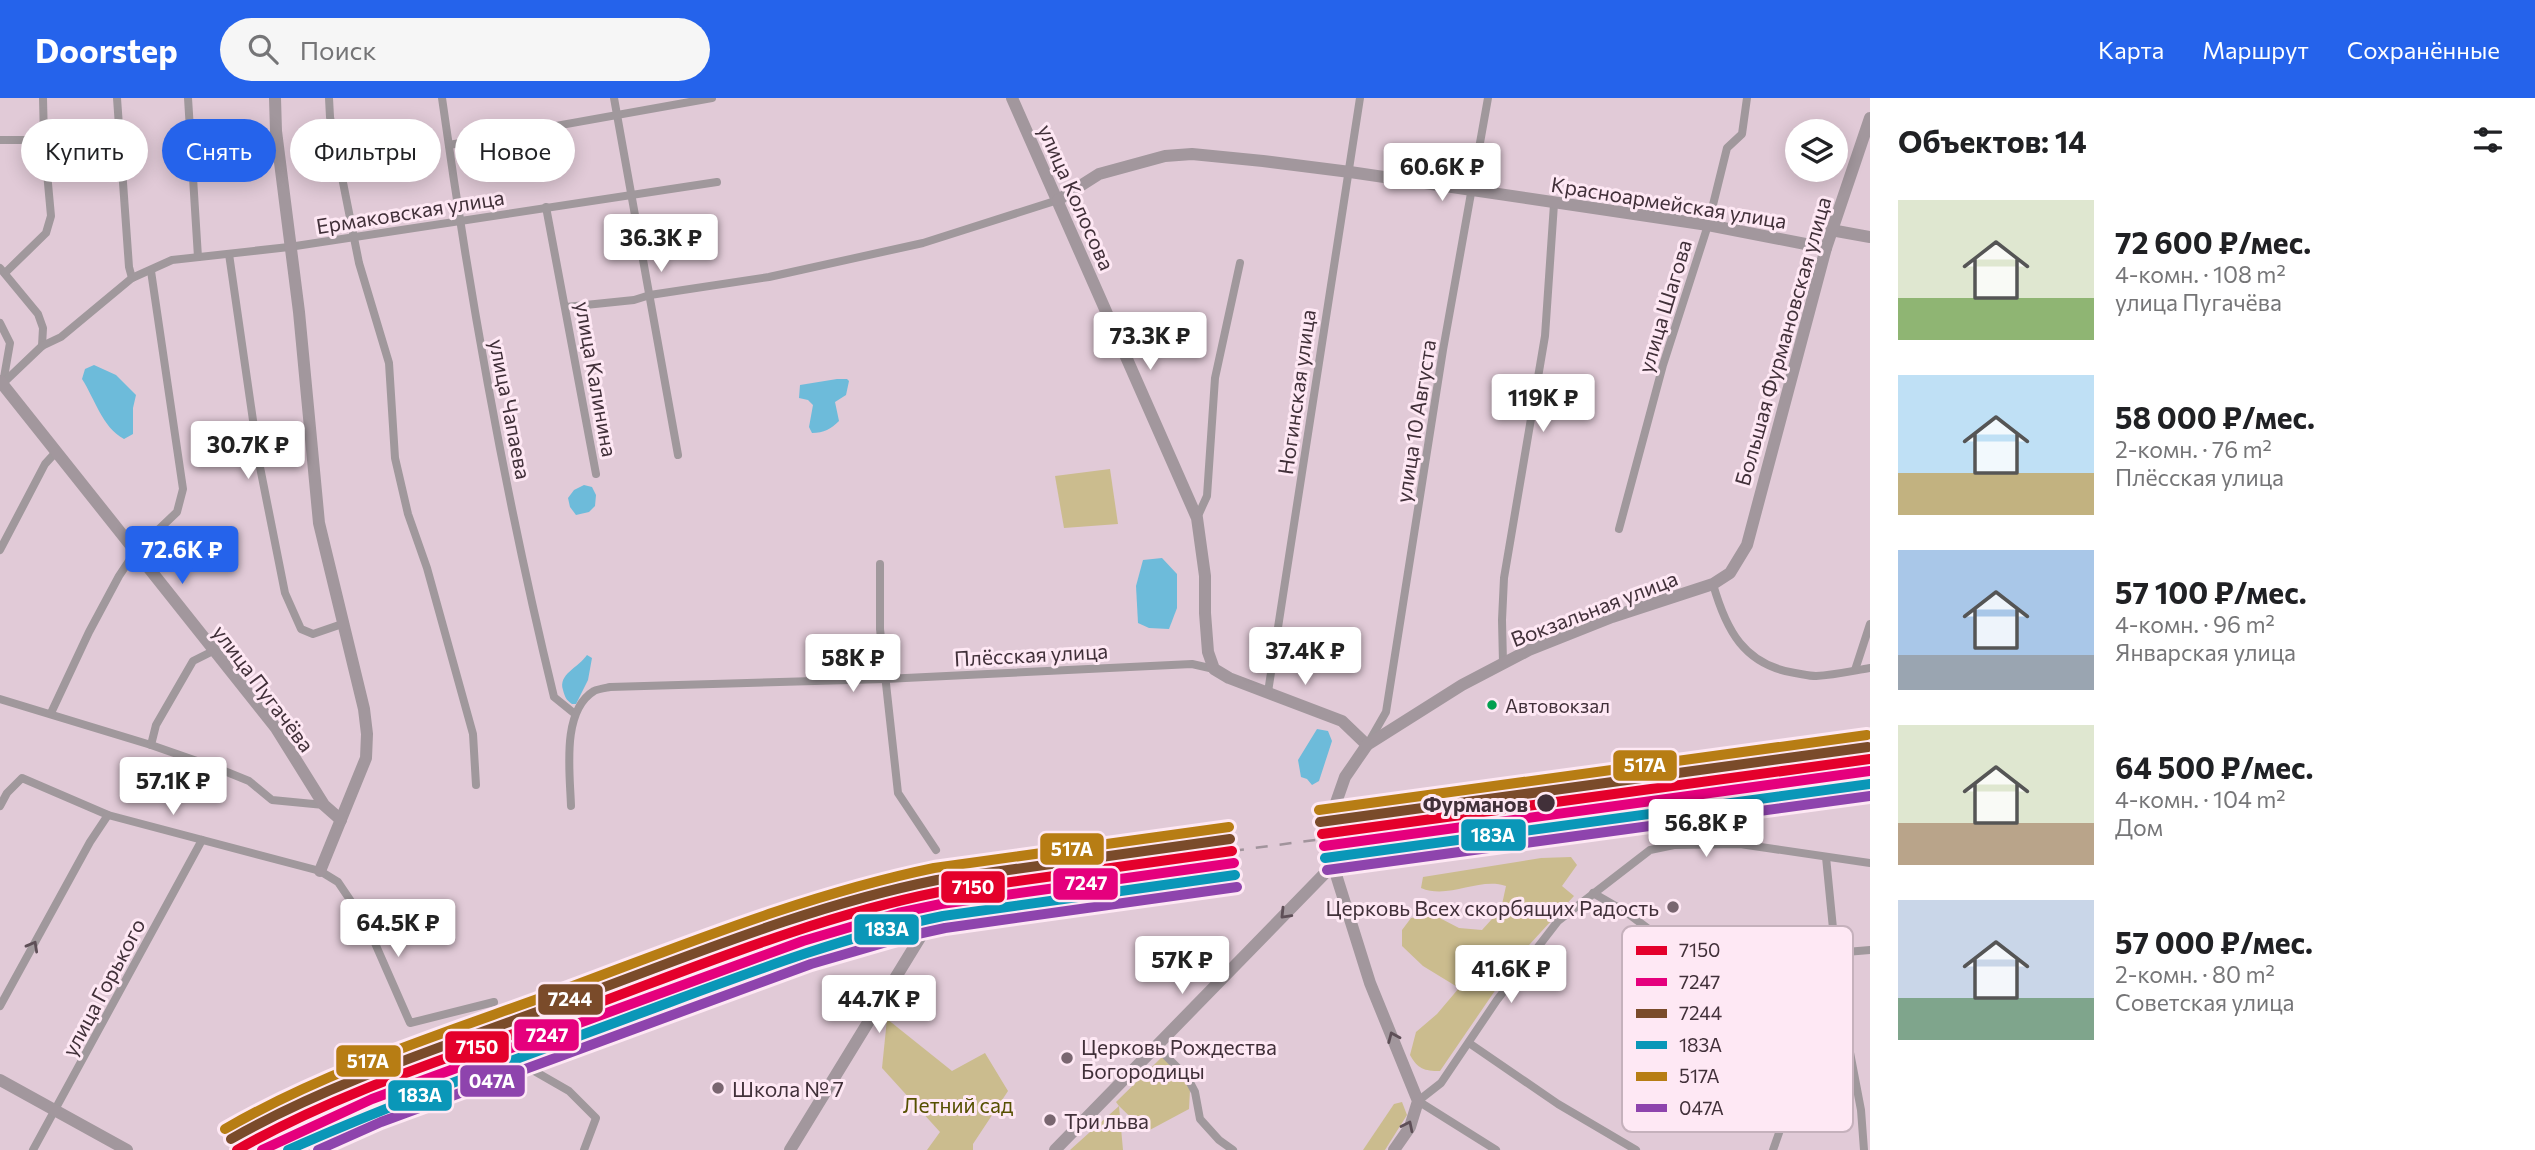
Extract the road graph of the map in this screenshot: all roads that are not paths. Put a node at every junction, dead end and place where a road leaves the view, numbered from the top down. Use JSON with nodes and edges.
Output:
{"nodes":[{"id":1,"x":43,"y":98,"type":"edge"},
{"id":2,"x":117,"y":98,"type":"edge"},
{"id":3,"x":188,"y":98,"type":"edge"},
{"id":4,"x":275,"y":98,"type":"edge"},
{"id":5,"x":329,"y":98,"type":"edge"},
{"id":6,"x":442,"y":98,"type":"edge"},
{"id":7,"x":614,"y":98,"type":"edge"},
{"id":8,"x":712,"y":98,"type":"edge"},
{"id":9,"x":1012,"y":98,"type":"edge"},
{"id":10,"x":1360,"y":98,"type":"edge"},
{"id":11,"x":1488,"y":98,"type":"edge"},
{"id":12,"x":1747,"y":98,"type":"edge"},
{"id":13,"x":617,"y":115,"type":"junction"},
{"id":14,"x":1870,"y":118,"type":"edge"},
{"id":15,"x":44,"y":119,"type":"edge"},
{"id":16,"x":0,"y":140,"type":"edge"},
{"id":17,"x":21,"y":140,"type":"edge"},
{"id":18,"x":449,"y":145,"type":"junction"},
{"id":19,"x":1350,"y":172,"type":"junction"},
{"id":20,"x":717,"y":181,"type":"dead end"},
{"id":21,"x":48,"y":182,"type":"edge"},
{"id":22,"x":1473,"y":191,"type":"junction"},
{"id":23,"x":630,"y":195,"type":"junction"},
{"id":24,"x":1058,"y":200,"type":"junction"},
{"id":25,"x":1554,"y":204,"type":"junction"},
{"id":26,"x":546,"y":207,"type":"junction"},
{"id":27,"x":460,"y":222,"type":"junction"},
{"id":28,"x":1708,"y":225,"type":"junction"},
{"id":29,"x":1831,"y":230,"type":"junction"},
{"id":30,"x":354,"y":237,"type":"junction"},
{"id":31,"x":1870,"y":237,"type":"edge"},
{"id":32,"x":289,"y":247,"type":"junction"},
{"id":33,"x":1826,"y":248,"type":"junction"},
{"id":34,"x":229,"y":254,"type":"junction"},
{"id":35,"x":198,"y":257,"type":"junction"},
{"id":36,"x":1240,"y":263,"type":"dead end"},
{"id":37,"x":3,"y":270,"type":"edge"},
{"id":38,"x":151,"y":271,"type":"junction"},
{"id":39,"x":132,"y":278,"type":"junction"},
{"id":40,"x":650,"y":295,"type":"junction"},
{"id":41,"x":566,"y":307,"type":"junction"},
{"id":42,"x":0,"y":323,"type":"edge"},
{"id":43,"x":42,"y":346,"type":"junction"},
{"id":44,"x":1,"y":383,"type":"edge"},
{"id":45,"x":56,"y":452,"type":"junction"},
{"id":46,"x":678,"y":455,"type":"dead end"},
{"id":47,"x":596,"y":474,"type":"dead end"},
{"id":48,"x":1197,"y":518,"type":"junction"},
{"id":49,"x":1619,"y":529,"type":"dead end"},
{"id":50,"x":0,"y":550,"type":"edge"},
{"id":51,"x":135,"y":552,"type":"junction"},
{"id":52,"x":880,"y":564,"type":"dead end"},
{"id":53,"x":1730,"y":573,"type":"joint"},
{"id":54,"x":1713,"y":584,"type":"junction"},
{"id":55,"x":345,"y":623,"type":"junction"},
{"id":56,"x":1870,"y":624,"type":"edge"},
{"id":57,"x":213,"y":651,"type":"junction"},
{"id":58,"x":1503,"y":663,"type":"junction"},
{"id":59,"x":1870,"y":668,"type":"edge"},
{"id":60,"x":1214,"y":669,"type":"junction"},
{"id":61,"x":1855,"y":670,"type":"junction"},
{"id":62,"x":885,"y":679,"type":"junction"},
{"id":63,"x":1268,"y":692,"type":"junction"},
{"id":64,"x":0,"y":699,"type":"edge"},
{"id":65,"x":51,"y":713,"type":"junction"},
{"id":66,"x":575,"y":714,"type":"junction"},
{"id":67,"x":152,"y":745,"type":"junction"},
{"id":68,"x":1367,"y":745,"type":"junction"},
{"id":69,"x":476,"y":785,"type":"dead end"},
{"id":70,"x":324,"y":805,"type":"junction"},
{"id":71,"x":0,"y":806,"type":"edge"},
{"id":72,"x":571,"y":806,"type":"dead end"},
{"id":73,"x":108,"y":815,"type":"junction"},
{"id":74,"x":341,"y":820,"type":"junction"},
{"id":75,"x":202,"y":840,"type":"junction"},
{"id":76,"x":936,"y":850,"type":"dead end"},
{"id":77,"x":1826,"y":856,"type":"junction"},
{"id":78,"x":1870,"y":863,"type":"edge"},
{"id":79,"x":1333,"y":865,"type":"junction"},
{"id":80,"x":320,"y":871,"type":"junction"},
{"id":81,"x":1593,"y":893,"type":"junction"},
{"id":82,"x":936,"y":906,"type":"dead end"},
{"id":83,"x":1645,"y":926,"type":"edge"},
{"id":84,"x":1832,"y":926,"type":"edge"},
{"id":85,"x":495,"y":1002,"type":"dead end"},
{"id":86,"x":0,"y":1006,"type":"edge"},
{"id":87,"x":1469,"y":1043,"type":"junction"},
{"id":88,"x":1157,"y":1047,"type":"junction"},
{"id":89,"x":1853,"y":1055,"type":"edge"},
{"id":90,"x":529,"y":1068,"type":"dead end"},
{"id":91,"x":0,"y":1080,"type":"edge"},
{"id":92,"x":1418,"y":1101,"type":"junction"},
{"id":93,"x":1866,"y":1110,"type":"edge"},
{"id":94,"x":55,"y":1111,"type":"junction"},
{"id":95,"x":1779,"y":1132,"type":"edge"},
{"id":96,"x":33,"y":1150,"type":"edge"},
{"id":97,"x":127,"y":1150,"type":"edge"},
{"id":98,"x":584,"y":1150,"type":"edge"},
{"id":99,"x":790,"y":1150,"type":"edge"},
{"id":100,"x":1055,"y":1150,"type":"edge"},
{"id":101,"x":1233,"y":1150,"type":"edge"},
{"id":102,"x":1394,"y":1150,"type":"edge"},
{"id":103,"x":1496,"y":1150,"type":"edge"},
{"id":104,"x":1636,"y":1150,"type":"edge"},
{"id":105,"x":1773,"y":1150,"type":"edge"},
{"id":106,"x":1864,"y":1150,"type":"edge"}],
"edges":[{"from":1,"to":15,"type":"street"},
{"from":2,"to":39,"type":"street"},
{"from":3,"to":35,"type":"street"},
{"from":4,"to":32,"type":"main road"},
{"from":5,"to":30,"type":"street"},
{"from":6,"to":18,"type":"street","name":"улица Чапаева"},
{"from":7,"to":13,"type":"street"},
{"from":8,"to":13,"type":"street"},
{"from":9,"to":24,"type":"main road","name":"улица Колосова"},
{"from":10,"to":19,"type":"street","name":"Ногинская улица"},
{"from":11,"to":22,"type":"street","name":"улица 10 Августа"},
{"from":12,"to":28,"type":"street","name":"улица Шагова"},
{"from":13,"to":18,"type":"street"},
{"from":13,"to":23,"type":"street"},
{"from":14,"to":29,"type":"main road","name":"Большая Фурмановская улица"},
{"from":16,"to":17,"type":"street"},
{"from":18,"to":27,"type":"street","name":"улица Чапаева"},
{"from":19,"to":22,"type":"main road","name":"Красноармейская улица"},
{"from":19,"to":24,"type":"main road","name":"Красноармейская улица"},
{"from":19,"to":63,"type":"street","name":"Ногинская улица"},
{"from":20,"to":23,"type":"street","name":"Ермаковская улица"},
{"from":21,"to":37,"type":"street"},
{"from":22,"to":25,"type":"main road","name":"Красноармейская улица"},
{"from":22,"to":68,"type":"street","name":"улица 10 Августа"},
{"from":23,"to":26,"type":"street","name":"Ермаковская улица"},
{"from":23,"to":40,"type":"street"},
{"from":24,"to":40,"type":"street","name":"Красноармейская улица"},
{"from":24,"to":48,"type":"main road","name":"улица Колосова"},
{"from":25,"to":28,"type":"main road","name":"Красноармейская улица"},
{"from":25,"to":58,"type":"street"},
{"from":26,"to":27,"type":"street","name":"Ермаковская улица"},
{"from":26,"to":41,"type":"street","name":"улица Калинина"},
{"from":27,"to":30,"type":"street","name":"Ермаковская улица"},
{"from":27,"to":66,"type":"street","name":"улица Чапаева"},
{"from":28,"to":33,"type":"main road","name":"Красноармейская улица"},
{"from":28,"to":49,"type":"street","name":"улица Шагова"},
{"from":29,"to":31,"type":"main road"},
{"from":29,"to":33,"type":"main road","name":"Большая Фурмановская улица"},
{"from":30,"to":32,"type":"street","name":"Ермаковская улица"},
{"from":30,"to":69,"type":"street"},
{"from":32,"to":34,"type":"street","name":"Ермаковская улица"},
{"from":32,"to":55,"type":"main road"},
{"from":33,"to":53,"type":"main road","name":"Большая Фурмановская улица"},
{"from":34,"to":35,"type":"street","name":"Ермаковская улица"},
{"from":34,"to":55,"type":"street"},
{"from":35,"to":38,"type":"street","name":"Ермаковская улица"},
{"from":36,"to":48,"type":"street"},
{"from":37,"to":43,"type":"street"},
{"from":38,"to":39,"type":"street","name":"Ермаковская улица"},
{"from":38,"to":51,"type":"street"},
{"from":39,"to":43,"type":"street","name":"Ермаковская улица"},
{"from":40,"to":41,"type":"street","name":"Красноармейская улица"},
{"from":40,"to":46,"type":"street"},
{"from":41,"to":47,"type":"street","name":"улица Калинина"},
{"from":42,"to":44,"type":"street"},
{"from":43,"to":44,"type":"street","name":"Ермаковская улица"},
{"from":44,"to":45,"type":"main road","name":"улица Пугачёва"},
{"from":45,"to":50,"type":"street"},
{"from":45,"to":51,"type":"main road","name":"улица Пугачёва"},
{"from":48,"to":60,"type":"main road","name":"улица Колосова"},
{"from":51,"to":57,"type":"main road","name":"улица Пугачёва"},
{"from":51,"to":65,"type":"street"},
{"from":52,"to":62,"type":"street"},
{"from":53,"to":54,"type":"main road","name":"Вокзальная улица"},
{"from":54,"to":58,"type":"main road","name":"Вокзальная улица"},
{"from":54,"to":61,"type":"street"},
{"from":55,"to":74,"type":"main road"},
{"from":56,"to":61,"type":"street"},
{"from":57,"to":67,"type":"street"},
{"from":57,"to":70,"type":"main road","name":"улица Пугачёва"},
{"from":58,"to":68,"type":"main road","name":"Вокзальная улица"},
{"from":59,"to":61,"type":"street"},
{"from":60,"to":62,"type":"street","name":"Плёсская улица"},
{"from":60,"to":63,"type":"main road"},
{"from":62,"to":66,"type":"street","name":"Плёсская улица"},
{"from":62,"to":76,"type":"street"},
{"from":63,"to":68,"type":"main road"},
{"from":64,"to":65,"type":"street"},
{"from":65,"to":67,"type":"street"},
{"from":66,"to":72,"type":"street"},
{"from":67,"to":70,"type":"street"},
{"from":68,"to":79,"type":"main road","name":"Вокзальная улица"},
{"from":70,"to":74,"type":"main road","name":"улица Пугачёва"},
{"from":71,"to":73,"type":"street"},
{"from":73,"to":75,"type":"street"},
{"from":86,"to":73,"type":"street","one_way":true},
{"from":74,"to":80,"type":"main road"},
{"from":75,"to":80,"type":"street"},
{"from":75,"to":94,"type":"street","name":"улица Горького"},
{"from":77,"to":78,"type":"street"},
{"from":77,"to":81,"type":"street"},
{"from":77,"to":84,"type":"street"},
{"from":79,"to":88,"type":"main road","one_way":true},
{"from":92,"to":79,"type":"main road","name":"Вокзальная улица","one_way":true},
{"from":80,"to":85,"type":"street"},
{"from":81,"to":83,"type":"street"},
{"from":81,"to":87,"type":"street"},
{"from":82,"to":99,"type":"main road"},
{"from":87,"to":92,"type":"street"},
{"from":87,"to":104,"type":"street"},
{"from":88,"to":100,"type":"main road"},
{"from":88,"to":101,"type":"street"},
{"from":89,"to":93,"type":"street"},
{"from":90,"to":98,"type":"street"},
{"from":91,"to":94,"type":"main road"},
{"from":102,"to":92,"type":"main road","one_way":true},
{"from":92,"to":103,"type":"street"},
{"from":93,"to":106,"type":"street"},
{"from":94,"to":96,"type":"street","name":"улица Горького"},
{"from":94,"to":97,"type":"main road"},
{"from":95,"to":105,"type":"street"}]}
